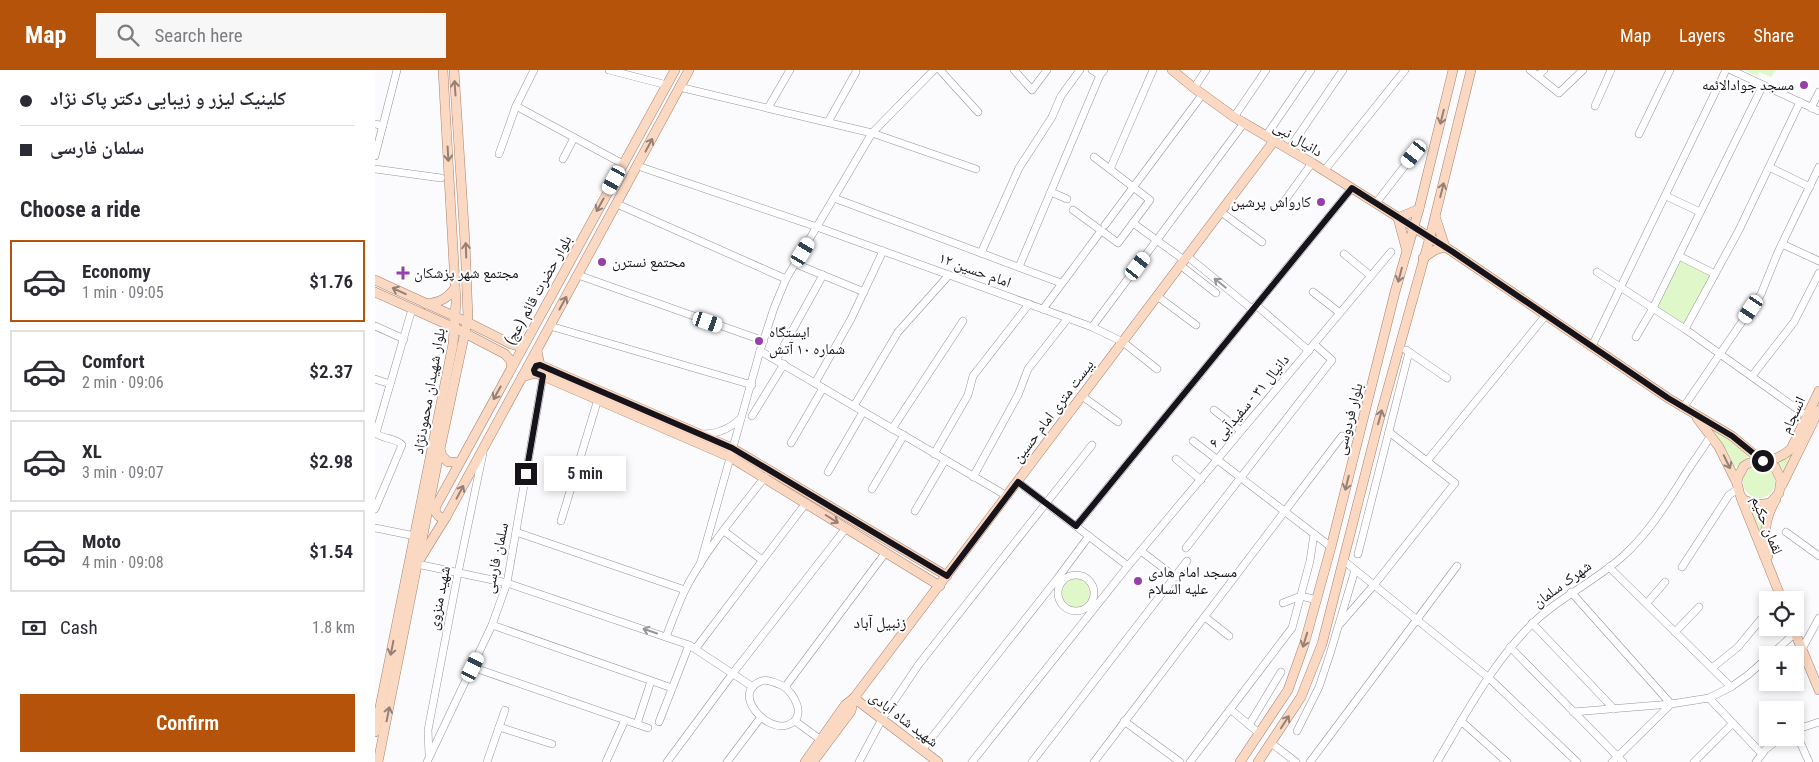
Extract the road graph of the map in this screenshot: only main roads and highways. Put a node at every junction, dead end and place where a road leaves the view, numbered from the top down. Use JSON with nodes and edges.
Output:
{"nodes":[{"id":1,"x":443,"y":70,"type":"edge"},
{"id":2,"x":453,"y":70,"type":"edge"},
{"id":3,"x":675,"y":70,"type":"edge"},
{"id":4,"x":689,"y":70,"type":"edge"},
{"id":5,"x":1171,"y":70,"type":"edge"},
{"id":6,"x":1453,"y":70,"type":"edge"},
{"id":7,"x":1471,"y":70,"type":"edge"},
{"id":8,"x":667,"y":85,"type":"junction"},
{"id":9,"x":679,"y":86,"type":"junction"},
{"id":10,"x":1270,"y":138,"type":"junction"},
{"id":11,"x":1419,"y":209,"type":"junction"},
{"id":12,"x":1435,"y":216,"type":"junction"},
{"id":13,"x":1398,"y":218,"type":"junction"},
{"id":14,"x":1413,"y":228,"type":"junction"},
{"id":15,"x":1430,"y":238,"type":"junction"},
{"id":16,"x":1445,"y":247,"type":"junction"},
{"id":17,"x":1406,"y":252,"type":"junction"},
{"id":18,"x":1423,"y":258,"type":"junction"},
{"id":19,"x":375,"y":280,"type":"edge"},
{"id":20,"x":455,"y":288,"type":"junction"},
{"id":21,"x":375,"y":292,"type":"edge"},
{"id":22,"x":426,"y":304,"type":"junction"},
{"id":23,"x":1391,"y":310,"type":"junction"},
{"id":24,"x":1407,"y":315,"type":"junction"},
{"id":25,"x":456,"y":317,"type":"junction"},
{"id":26,"x":467,"y":322,"type":"junction"},
{"id":27,"x":455,"y":328,"type":"junction"},
{"id":28,"x":465,"y":334,"type":"junction"},
{"id":29,"x":511,"y":344,"type":"junction"},
{"id":30,"x":523,"y":345,"type":"junction"},
{"id":31,"x":537,"y":351,"type":"junction"},
{"id":32,"x":505,"y":354,"type":"junction"},
{"id":33,"x":511,"y":367,"type":"junction"},
{"id":34,"x":539,"y":371,"type":"junction"},
{"id":35,"x":522,"y":377,"type":"junction"},
{"id":36,"x":1819,"y":391,"type":"edge"},
{"id":37,"x":1819,"y":410,"type":"edge"},
{"id":38,"x":1693,"y":414,"type":"junction"},
{"id":39,"x":1813,"y":421,"type":"edge"},
{"id":40,"x":440,"y":449,"type":"junction"},
{"id":41,"x":731,"y":453,"type":"junction"},
{"id":42,"x":1762,"y":461,"type":"junction"},
{"id":43,"x":459,"y":462,"type":"junction"},
{"id":44,"x":1738,"y":489,"type":"junction"},
{"id":45,"x":1780,"y":490,"type":"junction"},
{"id":46,"x":446,"y":517,"type":"junction"},
{"id":47,"x":413,"y":565,"type":"junction"},
{"id":48,"x":1769,"y":566,"type":"junction"},
{"id":49,"x":947,"y":576,"type":"junction"},
{"id":50,"x":940,"y":586,"type":"junction"},
{"id":51,"x":1779,"y":591,"type":"edge"},
{"id":52,"x":1797,"y":636,"type":"edge"},
{"id":53,"x":1818,"y":683,"type":"edge"},
{"id":54,"x":854,"y":698,"type":"junction"},
{"id":55,"x":375,"y":732,"type":"edge"},
{"id":56,"x":815,"y":761,"type":"edge"},
{"id":57,"x":378,"y":762,"type":"edge"},
{"id":58,"x":805,"y":762,"type":"edge"},
{"id":59,"x":938,"y":762,"type":"edge"},
{"id":60,"x":1240,"y":762,"type":"edge"},
{"id":61,"x":1258,"y":762,"type":"edge"}],
"edges":[{"from":1,"to":20,"type":"main road","name":"بلوار شهیدان محمودنژاد","one_way":true},
{"from":26,"to":2,"type":"main road","name":"بلوار شهیدان محمودنژاد","one_way":true},
{"from":3,"to":8,"type":"main road","name":"بلوار حضرت قائم (عج)"},
{"from":4,"to":9,"type":"main road","name":"بلوار حضرت قائم (عج)"},
{"from":5,"to":10,"type":"main road","name":"دانیال نبی"},
{"from":6,"to":11,"type":"main road","name":"بلوار فردوسی","one_way":true},
{"from":12,"to":7,"type":"main road","name":"بلوار فردوسی","one_way":true},
{"from":8,"to":9,"type":"main road"},
{"from":8,"to":30,"type":"main road","name":"بلوار حضرت قائم (عج)","one_way":true},
{"from":31,"to":9,"type":"main road","name":"بلوار حضرت قائم (عج)","one_way":true},
{"from":10,"to":13,"type":"main road","name":"دانیال نبی"},
{"from":10,"to":49,"type":"main road","name":"بیست متری امام حسین"},
{"from":11,"to":13,"type":"main road"},
{"from":11,"to":14,"type":"main road","name":"بلوار فردوسی"},
{"from":12,"to":15,"type":"main road","name":"بلوار فردوسی"},
{"from":12,"to":16,"type":"main road"},
{"from":13,"to":14,"type":"main road","name":"دانیال نبی"},
{"from":13,"to":17,"type":"main road"},
{"from":14,"to":15,"type":"main road","name":"دانیال نبی"},
{"from":14,"to":17,"type":"main road","name":"بلوار فردوسی"},
{"from":15,"to":16,"type":"main road","name":"دانیال نبی"},
{"from":15,"to":18,"type":"main road","name":"بلوار فردوسی"},
{"from":16,"to":18,"type":"main road"},
{"from":16,"to":38,"type":"main road","name":"دانیال نبی"},
{"from":17,"to":23,"type":"main road","name":"بلوار فردوسی","one_way":true},
{"from":18,"to":24,"type":"main road","name":"بلوار فردوسی"},
{"from":22,"to":19,"type":"main road","one_way":true},
{"from":20,"to":22,"type":"main road"},
{"from":20,"to":25,"type":"main road","name":"بلوار شهیدان محمودنژاد"},
{"from":21,"to":27,"type":"main road"},
{"from":22,"to":25,"type":"main road"},
{"from":23,"to":24,"type":"main road"},
{"from":23,"to":60,"type":"main road","name":"بلوار فردوسی","one_way":true},
{"from":61,"to":24,"type":"main road","name":"بلوار فردوسی","one_way":true},
{"from":25,"to":26,"type":"main road"},
{"from":25,"to":27,"type":"main road","name":"بلوار شهیدان محمودنژاد"},
{"from":26,"to":28,"type":"main road","name":"بلوار شهیدان محمودنژاد"},
{"from":26,"to":29,"type":"main road"},
{"from":27,"to":28,"type":"main road"},
{"from":27,"to":47,"type":"main road","name":"بلوار شهیدان محمودنژاد"},
{"from":28,"to":32,"type":"main road"},
{"from":28,"to":40,"type":"main road","name":"بلوار شهیدان محمودنژاد"},
{"from":29,"to":30,"type":"main road"},
{"from":29,"to":32,"type":"main road"},
{"from":30,"to":33,"type":"main road","name":"بلوار حضرت قائم (عج)"},
{"from":31,"to":34,"type":"main road"},
{"from":31,"to":35,"type":"main road","name":"بلوار حضرت قائم (عج)"},
{"from":32,"to":33,"type":"main road"},
{"from":33,"to":43,"type":"main road","name":"بلوار حضرت قائم (عج)","one_way":true},
{"from":34,"to":35,"type":"main road"},
{"from":34,"to":41,"type":"main road"},
{"from":34,"to":41,"type":"main road"},
{"from":46,"to":35,"type":"main road","name":"بلوار حضرت قائم (عج)","one_way":true},
{"from":36,"to":39,"type":"main road","name":"انسجام"},
{"from":37,"to":39,"type":"main road","name":"انسجام"},
{"from":38,"to":42,"type":"main road","name":"دانیال نبی"},
{"from":38,"to":44,"type":"main road","name":"لقمان حکیم","one_way":true},
{"from":39,"to":42,"type":"main road","name":"انسجام"},
{"from":39,"to":45,"type":"main road","name":"انسجام"},
{"from":40,"to":43,"type":"main road"},
{"from":40,"to":47,"type":"main road","name":"بلوار شهیدان محمودنژاد"},
{"from":41,"to":49,"type":"main road"},
{"from":41,"to":50,"type":"main road","one_way":true},
{"from":42,"to":44,"type":"main road"},
{"from":42,"to":45,"type":"main road"},
{"from":43,"to":46,"type":"main road","name":"بلوار حضرت قائم (عج)"},
{"from":44,"to":45,"type":"main road"},
{"from":44,"to":48,"type":"main road","name":"لقمان حکیم"},
{"from":45,"to":48,"type":"main road","name":"لقمان حکیم"},
{"from":46,"to":47,"type":"main road","name":"بلوار حضرت قائم (عج)"},
{"from":47,"to":55,"type":"main road","name":"بلوار حضرت قائم (عج)","one_way":true},
{"from":57,"to":47,"type":"main road","name":"بلوار حضرت قائم (عج)","one_way":true},
{"from":48,"to":51,"type":"main road","name":"لقمان حکیم"},
{"from":49,"to":50,"type":"main road","name":"بیست متری امام حسین"},
{"from":50,"to":54,"type":"main road","name":"بیست متری امام حسین"},
{"from":52,"to":53,"type":"main road"},
{"from":54,"to":56,"type":"main road","name":"بیست متری امام حسین"},
{"from":54,"to":58,"type":"main road","name":"بیست متری امام حسین"},
{"from":54,"to":59,"type":"main road","name":"شهید شاه آبادی"}]}
